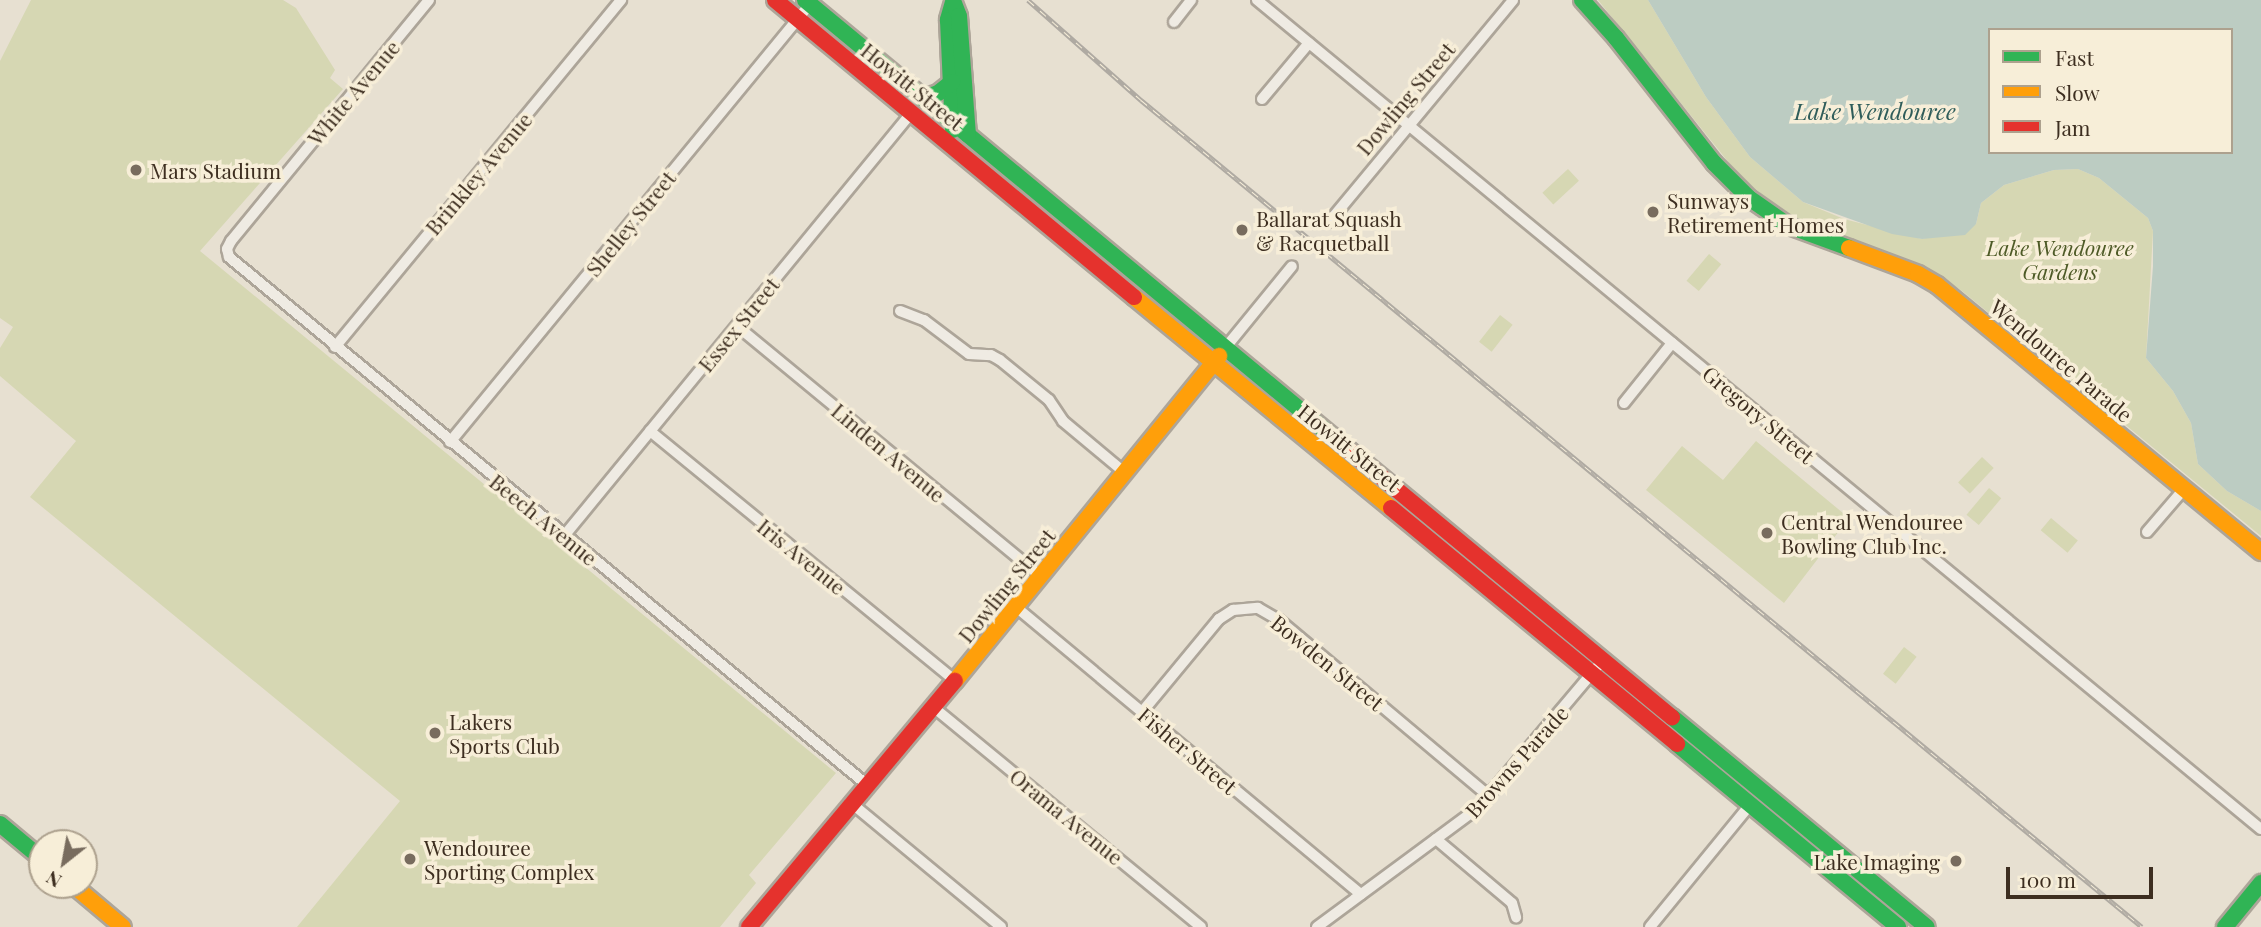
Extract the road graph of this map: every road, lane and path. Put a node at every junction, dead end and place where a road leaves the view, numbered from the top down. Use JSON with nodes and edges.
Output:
{"nodes":[{"id":1,"x":429,"y":0,"type":"edge"},
{"id":2,"x":621,"y":0,"type":"edge"},
{"id":3,"x":775,"y":0,"type":"edge"},
{"id":4,"x":1191,"y":0,"type":"edge"},
{"id":5,"x":1256,"y":0,"type":"edge"},
{"id":6,"x":1513,"y":0,"type":"edge"},
{"id":7,"x":1582,"y":0,"type":"edge"},
{"id":8,"x":953,"y":1,"type":"edge"},
{"id":9,"x":808,"y":2,"type":"edge"},
{"id":10,"x":799,"y":19,"type":"junction"},
{"id":11,"x":1174,"y":22,"type":"dead end"},
{"id":12,"x":1308,"y":43,"type":"junction"},
{"id":13,"x":952,"y":82,"type":"junction"},
{"id":14,"x":922,"y":98,"type":"junction"},
{"id":15,"x":1262,"y":99,"type":"dead end"},
{"id":16,"x":912,"y":112,"type":"junction"},
{"id":17,"x":961,"y":120,"type":"junction"},
{"id":18,"x":1409,"y":126,"type":"junction"},
{"id":19,"x":968,"y":135,"type":"junction"},
{"id":20,"x":950,"y":143,"type":"junction"},
{"id":21,"x":1058,"y":210,"type":"junction"},
{"id":22,"x":1329,"y":222,"type":"dead end"},
{"id":23,"x":1047,"y":223,"type":"junction"},
{"id":24,"x":227,"y":251,"type":"joint"},
{"id":25,"x":1292,"y":265,"type":"dead end"},
{"id":26,"x":901,"y":311,"type":"dead end"},
{"id":27,"x":737,"y":326,"type":"junction"},
{"id":28,"x":1672,"y":343,"type":"junction"},
{"id":29,"x":335,"y":347,"type":"junction"},
{"id":30,"x":1226,"y":347,"type":"junction"},
{"id":31,"x":1214,"y":362,"type":"junction"},
{"id":32,"x":1624,"y":403,"type":"dead end"},
{"id":33,"x":650,"y":431,"type":"junction"},
{"id":34,"x":450,"y":442,"type":"junction"},
{"id":35,"x":1124,"y":472,"type":"junction"},
{"id":36,"x":2183,"y":489,"type":"junction"},
{"id":37,"x":2147,"y":532,"type":"dead end"},
{"id":38,"x":564,"y":536,"type":"junction"},
{"id":39,"x":2261,"y":552,"type":"edge"},
{"id":40,"x":1041,"y":577,"type":"junction"},
{"id":41,"x":1016,"y":607,"type":"junction"},
{"id":42,"x":1604,"y":659,"type":"junction"},
{"id":43,"x":1593,"y":673,"type":"junction"},
{"id":44,"x":954,"y":680,"type":"junction"},
{"id":45,"x":932,"y":706,"type":"junction"},
{"id":46,"x":1142,"y":712,"type":"junction"},
{"id":47,"x":866,"y":784,"type":"junction"},
{"id":48,"x":1489,"y":796,"type":"junction"},
{"id":49,"x":850,"y":802,"type":"junction"},
{"id":50,"x":1750,"y":805,"type":"junction"},
{"id":51,"x":0,"y":824,"type":"edge"},
{"id":52,"x":2261,"y":829,"type":"edge"},
{"id":53,"x":1436,"y":839,"type":"junction"},
{"id":54,"x":28,"y":847,"type":"edge"},
{"id":55,"x":2261,"y":883,"type":"edge"},
{"id":56,"x":1361,"y":894,"type":"junction"},
{"id":57,"x":90,"y":899,"type":"edge"},
{"id":58,"x":1516,"y":917,"type":"dead end"},
{"id":59,"x":1329,"y":918,"type":"junction"},
{"id":60,"x":754,"y":925,"type":"edge"},
{"id":61,"x":123,"y":927,"type":"edge"},
{"id":62,"x":1001,"y":927,"type":"edge"},
{"id":63,"x":1201,"y":927,"type":"edge"},
{"id":64,"x":1317,"y":927,"type":"edge"},
{"id":65,"x":1338,"y":927,"type":"edge"},
{"id":66,"x":1650,"y":927,"type":"edge"},
{"id":67,"x":1898,"y":927,"type":"edge"},
{"id":68,"x":1927,"y":927,"type":"edge"},
{"id":69,"x":2225,"y":927,"type":"edge"}],
"edges":[{"from":1,"to":24,"type":"street","name":"White Avenue"},
{"from":2,"to":29,"type":"street","name":"Brinkley Avenue"},
{"from":3,"to":10,"type":"main road","name":"Howitt Street"},
{"from":4,"to":11,"type":"street"},
{"from":5,"to":12,"type":"street","name":"Gregory Street"},
{"from":6,"to":18,"type":"street","name":"Dowling Street"},
{"from":7,"to":36,"type":"main road","name":"Wendouree Parade"},
{"from":8,"to":13,"type":"main road"},
{"from":8,"to":17,"type":"main road"},
{"from":9,"to":10,"type":"street","name":"Shelley Street"},
{"from":9,"to":14,"type":"main road","name":"Howitt Street"},
{"from":10,"to":16,"type":"main road","name":"Howitt Street"},
{"from":10,"to":34,"type":"street","name":"Shelley Street"},
{"from":12,"to":15,"type":"street"},
{"from":12,"to":18,"type":"street","name":"Gregory Street"},
{"from":13,"to":14,"type":"main road"},
{"from":13,"to":17,"type":"main road"},
{"from":14,"to":17,"type":"main road","name":"Howitt Street"},
{"from":16,"to":20,"type":"main road","name":"Howitt Street"},
{"from":16,"to":27,"type":"street","name":"Essex Street"},
{"from":17,"to":19,"type":"main road"},
{"from":17,"to":20,"type":"main road"},
{"from":18,"to":22,"type":"street","name":"Dowling Street"},
{"from":18,"to":28,"type":"street","name":"Gregory Street"},
{"from":19,"to":20,"type":"main road"},
{"from":19,"to":21,"type":"main road","name":"Howitt Street"},
{"from":20,"to":23,"type":"main road","name":"Howitt Street"},
{"from":21,"to":23,"type":"main road"},
{"from":21,"to":30,"type":"main road","name":"Howitt Street"},
{"from":23,"to":31,"type":"main road","name":"Howitt Street"},
{"from":24,"to":29,"type":"street","name":"Beech Avenue"},
{"from":25,"to":30,"type":"street","name":"Dowling Street"},
{"from":26,"to":35,"type":"street"},
{"from":27,"to":33,"type":"street","name":"Essex Street"},
{"from":27,"to":40,"type":"street","name":"Linden Avenue"},
{"from":28,"to":32,"type":"street"},
{"from":28,"to":52,"type":"street","name":"Gregory Street"},
{"from":29,"to":34,"type":"street","name":"Beech Avenue"},
{"from":30,"to":31,"type":"main road","name":"Dowling Street"},
{"from":30,"to":42,"type":"main road","name":"Howitt Street"},
{"from":31,"to":35,"type":"main road","name":"Dowling Street"},
{"from":31,"to":43,"type":"main road","name":"Howitt Street"},
{"from":33,"to":38,"type":"street","name":"Essex Street"},
{"from":33,"to":44,"type":"street","name":"Iris Avenue"},
{"from":34,"to":38,"type":"street","name":"Beech Avenue"},
{"from":35,"to":40,"type":"main road","name":"Dowling Street"},
{"from":36,"to":37,"type":"street"},
{"from":36,"to":39,"type":"main road","name":"Wendouree Parade"},
{"from":38,"to":47,"type":"street","name":"Beech Avenue"},
{"from":40,"to":41,"type":"main road","name":"Dowling Street"},
{"from":41,"to":44,"type":"main road","name":"Dowling Street"},
{"from":41,"to":46,"type":"street","name":"Fisher Street"},
{"from":42,"to":43,"type":"street","name":"Browns Parade"},
{"from":42,"to":68,"type":"main road","name":"Howitt Street"},
{"from":43,"to":48,"type":"street","name":"Browns Parade"},
{"from":43,"to":50,"type":"main road","name":"Howitt Street"},
{"from":44,"to":45,"type":"main road","name":"Dowling Street"},
{"from":45,"to":47,"type":"main road","name":"Dowling Street"},
{"from":45,"to":63,"type":"street","name":"Orama Avenue"},
{"from":46,"to":48,"type":"street","name":"Bowden Street"},
{"from":46,"to":56,"type":"street","name":"Fisher Street"},
{"from":47,"to":49,"type":"main road","name":"Dowling Street"},
{"from":48,"to":53,"type":"street","name":"Browns Parade"},
{"from":49,"to":60,"type":"main road","name":"Dowling Street"},
{"from":49,"to":62,"type":"street"},
{"from":50,"to":66,"type":"street"},
{"from":50,"to":67,"type":"main road","name":"Howitt Street"},
{"from":51,"to":54,"type":"main road"},
{"from":53,"to":56,"type":"street","name":"Browns Parade"},
{"from":53,"to":58,"type":"street"},
{"from":55,"to":69,"type":"main road"},
{"from":56,"to":59,"type":"street","name":"Browns Parade"},
{"from":57,"to":61,"type":"main road"},
{"from":59,"to":64,"type":"street","name":"Browns Parade"},
{"from":59,"to":65,"type":"street"}]}
